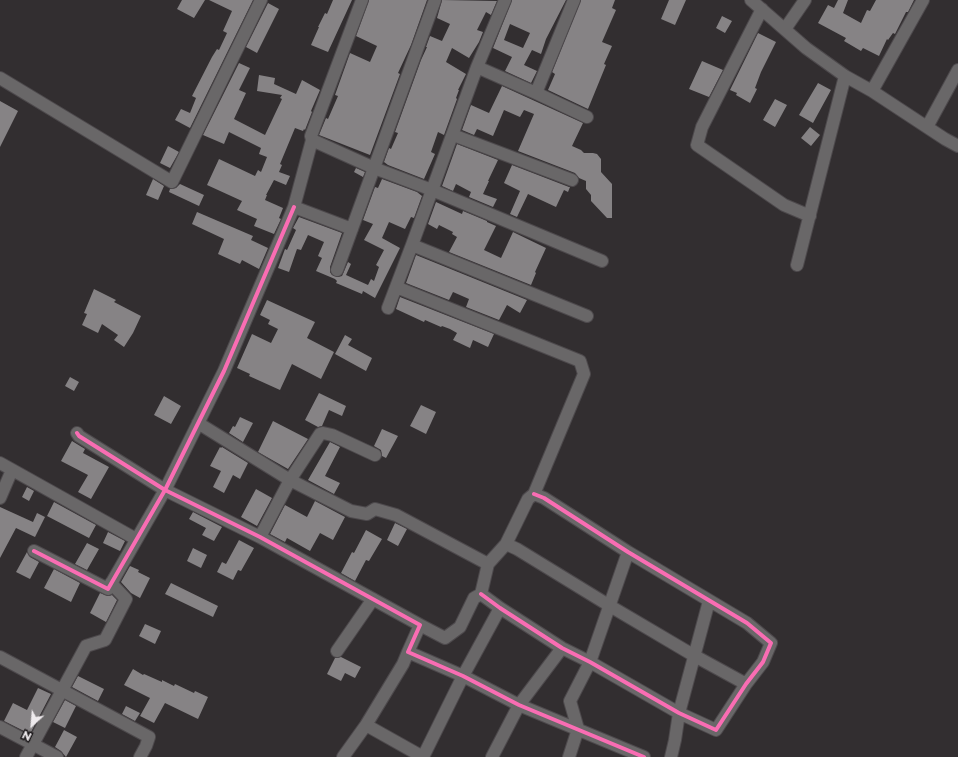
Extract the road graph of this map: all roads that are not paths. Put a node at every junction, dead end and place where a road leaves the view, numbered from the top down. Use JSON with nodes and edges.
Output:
{"nodes":[{"id":1,"x":261,"y":0,"type":"edge"},
{"id":2,"x":362,"y":0,"type":"edge"},
{"id":3,"x":435,"y":0,"type":"edge"},
{"id":4,"x":505,"y":0,"type":"edge"},
{"id":5,"x":574,"y":0,"type":"edge"},
{"id":6,"x":752,"y":0,"type":"edge"},
{"id":7,"x":805,"y":0,"type":"edge"},
{"id":8,"x":923,"y":0,"type":"edge"},
{"id":9,"x":762,"y":9,"type":"junction"},
{"id":10,"x":785,"y":29,"type":"junction"},
{"id":11,"x":477,"y":67,"type":"junction"},
{"id":12,"x":958,"y":70,"type":"edge"},
{"id":13,"x":845,"y":76,"type":"junction"},
{"id":14,"x":0,"y":78,"type":"edge"},
{"id":15,"x":872,"y":91,"type":"junction"},
{"id":16,"x":536,"y":94,"type":"junction"},
{"id":17,"x":587,"y":117,"type":"dead end"},
{"id":18,"x":927,"y":127,"type":"junction"},
{"id":19,"x":453,"y":135,"type":"junction"},
{"id":20,"x":312,"y":140,"type":"junction"},
{"id":21,"x":958,"y":146,"type":"edge"},
{"id":22,"x":374,"y":168,"type":"junction"},
{"id":23,"x":572,"y":180,"type":"dead end"},
{"id":24,"x":432,"y":190,"type":"junction"},
{"id":25,"x":294,"y":207,"type":"junction"},
{"id":26,"x":810,"y":216,"type":"junction"},
{"id":27,"x":352,"y":229,"type":"junction"},
{"id":28,"x":412,"y":245,"type":"junction"},
{"id":29,"x":602,"y":261,"type":"dead end"},
{"id":30,"x":797,"y":265,"type":"dead end"},
{"id":31,"x":337,"y":270,"type":"dead end"},
{"id":32,"x":396,"y":287,"type":"junction"},
{"id":33,"x":388,"y":308,"type":"dead end"},
{"id":34,"x":587,"y":316,"type":"dead end"},
{"id":35,"x":198,"y":423,"type":"junction"},
{"id":36,"x":77,"y":433,"type":"dead end"},
{"id":37,"x":375,"y":455,"type":"dead end"},
{"id":38,"x":0,"y":463,"type":"edge"},
{"id":39,"x":12,"y":470,"type":"junction"},
{"id":40,"x":290,"y":480,"type":"junction"},
{"id":41,"x":165,"y":490,"type":"junction"},
{"id":42,"x":534,"y":494,"type":"junction"},
{"id":43,"x":0,"y":498,"type":"edge"},
{"id":44,"x":260,"y":537,"type":"junction"},
{"id":45,"x":136,"y":539,"type":"junction"},
{"id":46,"x":506,"y":544,"type":"junction"},
{"id":47,"x":34,"y":551,"type":"dead end"},
{"id":48,"x":628,"y":552,"type":"junction"},
{"id":49,"x":488,"y":564,"type":"junction"},
{"id":50,"x":112,"y":583,"type":"junction"},
{"id":51,"x":481,"y":594,"type":"junction"},
{"id":52,"x":373,"y":599,"type":"junction"},
{"id":53,"x":709,"y":601,"type":"junction"},
{"id":54,"x":610,"y":606,"type":"junction"},
{"id":55,"x":500,"y":608,"type":"junction"},
{"id":56,"x":420,"y":625,"type":"junction"},
{"id":57,"x":562,"y":648,"type":"junction"},
{"id":58,"x":337,"y":652,"type":"dead end"},
{"id":59,"x":408,"y":652,"type":"junction"},
{"id":60,"x":693,"y":655,"type":"junction"},
{"id":61,"x":0,"y":657,"type":"edge"},
{"id":62,"x":590,"y":662,"type":"junction"},
{"id":63,"x":463,"y":676,"type":"junction"},
{"id":64,"x":746,"y":684,"type":"junction"},
{"id":65,"x":61,"y":690,"type":"junction"},
{"id":66,"x":519,"y":705,"type":"junction"},
{"id":67,"x":679,"y":713,"type":"junction"},
{"id":68,"x":366,"y":725,"type":"junction"},
{"id":69,"x":0,"y":727,"type":"edge"},
{"id":70,"x":578,"y":729,"type":"junction"},
{"id":71,"x":32,"y":744,"type":"junction"},
{"id":72,"x":26,"y":757,"type":"edge"},
{"id":73,"x":57,"y":757,"type":"edge"},
{"id":74,"x":140,"y":757,"type":"edge"},
{"id":75,"x":343,"y":757,"type":"edge"},
{"id":76,"x":492,"y":757,"type":"edge"},
{"id":77,"x":570,"y":757,"type":"edge"},
{"id":78,"x":644,"y":757,"type":"edge"},
{"id":79,"x":671,"y":757,"type":"edge"}],
"edges":[{"from":1,"to":14,"type":"street"},
{"from":2,"to":20,"type":"street"},
{"from":3,"to":22,"type":"street"},
{"from":4,"to":11,"type":"street"},
{"from":5,"to":16,"type":"street"},
{"from":6,"to":9,"type":"street"},
{"from":7,"to":10,"type":"street"},
{"from":8,"to":15,"type":"street"},
{"from":9,"to":10,"type":"street"},
{"from":9,"to":26,"type":"street"},
{"from":10,"to":13,"type":"street"},
{"from":11,"to":16,"type":"street"},
{"from":11,"to":19,"type":"street"},
{"from":12,"to":18,"type":"street"},
{"from":13,"to":15,"type":"street"},
{"from":13,"to":26,"type":"street"},
{"from":15,"to":18,"type":"street"},
{"from":16,"to":17,"type":"street"},
{"from":18,"to":21,"type":"street"},
{"from":19,"to":23,"type":"street"},
{"from":19,"to":24,"type":"street"},
{"from":20,"to":22,"type":"street"},
{"from":20,"to":25,"type":"street"},
{"from":22,"to":24,"type":"street"},
{"from":22,"to":27,"type":"street"},
{"from":24,"to":28,"type":"street"},
{"from":24,"to":29,"type":"street"},
{"from":25,"to":27,"type":"street"},
{"from":25,"to":35,"type":"street"},
{"from":26,"to":30,"type":"street"},
{"from":27,"to":31,"type":"street"},
{"from":28,"to":32,"type":"street"},
{"from":28,"to":34,"type":"street"},
{"from":32,"to":33,"type":"street"},
{"from":32,"to":42,"type":"street"},
{"from":35,"to":40,"type":"street"},
{"from":35,"to":41,"type":"street"},
{"from":36,"to":41,"type":"street"},
{"from":37,"to":40,"type":"street"},
{"from":38,"to":39,"type":"street"},
{"from":39,"to":43,"type":"street"},
{"from":39,"to":45,"type":"street"},
{"from":40,"to":44,"type":"street"},
{"from":40,"to":49,"type":"street"},
{"from":41,"to":44,"type":"street"},
{"from":41,"to":45,"type":"street"},
{"from":42,"to":46,"type":"street"},
{"from":42,"to":48,"type":"street"},
{"from":44,"to":52,"type":"street"},
{"from":45,"to":50,"type":"street"},
{"from":46,"to":49,"type":"street"},
{"from":46,"to":54,"type":"street"},
{"from":47,"to":50,"type":"street"},
{"from":48,"to":53,"type":"street"},
{"from":48,"to":54,"type":"street"},
{"from":49,"to":51,"type":"street"},
{"from":50,"to":65,"type":"street"},
{"from":51,"to":55,"type":"street"},
{"from":51,"to":56,"type":"street"},
{"from":52,"to":56,"type":"street"},
{"from":52,"to":58,"type":"street"},
{"from":53,"to":60,"type":"street"},
{"from":53,"to":64,"type":"street"},
{"from":54,"to":60,"type":"street"},
{"from":54,"to":62,"type":"street"},
{"from":55,"to":57,"type":"street"},
{"from":55,"to":63,"type":"street"},
{"from":56,"to":59,"type":"street"},
{"from":57,"to":62,"type":"street"},
{"from":57,"to":66,"type":"street"},
{"from":59,"to":63,"type":"street"},
{"from":59,"to":68,"type":"street"},
{"from":60,"to":64,"type":"street"},
{"from":60,"to":67,"type":"street"},
{"from":61,"to":65,"type":"street"},
{"from":62,"to":67,"type":"street"},
{"from":62,"to":70,"type":"street"},
{"from":63,"to":66,"type":"street"},
{"from":63,"to":68,"type":"street"},
{"from":64,"to":67,"type":"street"},
{"from":65,"to":71,"type":"street"},
{"from":65,"to":74,"type":"street"},
{"from":66,"to":70,"type":"street"},
{"from":66,"to":76,"type":"street"},
{"from":67,"to":79,"type":"street"},
{"from":68,"to":75,"type":"street"},
{"from":69,"to":71,"type":"street"},
{"from":70,"to":77,"type":"street"},
{"from":70,"to":78,"type":"street"},
{"from":71,"to":72,"type":"street"},
{"from":71,"to":73,"type":"street"}]}
